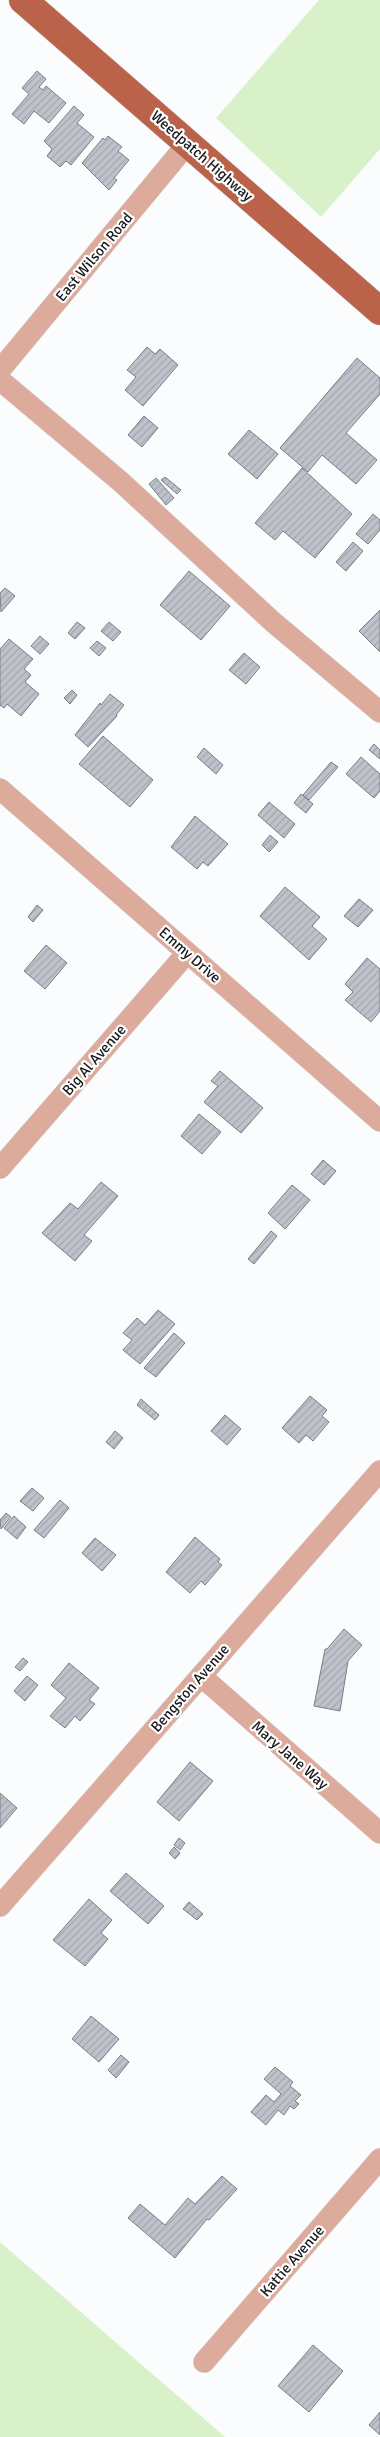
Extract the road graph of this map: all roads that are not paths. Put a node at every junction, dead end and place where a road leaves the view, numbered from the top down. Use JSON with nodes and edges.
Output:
{"nodes":[{"id":1,"x":23,"y":0,"type":"edge"},
{"id":2,"x":188,"y":143,"type":"junction"},
{"id":3,"x":380,"y":311,"type":"edge"},
{"id":4,"x":0,"y":370,"type":"edge"},
{"id":5,"x":0,"y":380,"type":"edge"},
{"id":6,"x":380,"y":712,"type":"edge"},
{"id":7,"x":0,"y":789,"type":"edge"},
{"id":8,"x":187,"y":953,"type":"junction"},
{"id":9,"x":380,"y":1121,"type":"edge"},
{"id":10,"x":0,"y":1168,"type":"edge"},
{"id":11,"x":380,"y":1470,"type":"edge"},
{"id":12,"x":201,"y":1676,"type":"junction"},
{"id":13,"x":380,"y":1833,"type":"edge"},
{"id":14,"x":0,"y":1906,"type":"edge"},
{"id":15,"x":380,"y":2159,"type":"edge"},
{"id":16,"x":204,"y":2362,"type":"dead end"}],
"edges":[{"from":1,"to":2,"type":"main road","name":"Weedpatch Highway"},
{"from":2,"to":3,"type":"main road","name":"Weedpatch Highway"},
{"from":2,"to":4,"type":"street","name":"East Wilson Road"},
{"from":5,"to":6,"type":"street"},
{"from":7,"to":8,"type":"street","name":"Emmy Drive"},
{"from":8,"to":9,"type":"street","name":"Emmy Drive"},
{"from":8,"to":10,"type":"street","name":"Big Al Avenue"},
{"from":11,"to":12,"type":"street","name":"Bengston Avenue"},
{"from":12,"to":13,"type":"street","name":"Mary Jane Way"},
{"from":12,"to":14,"type":"street","name":"Bengston Avenue"},
{"from":15,"to":16,"type":"street","name":"Kattie Avenue"}]}
